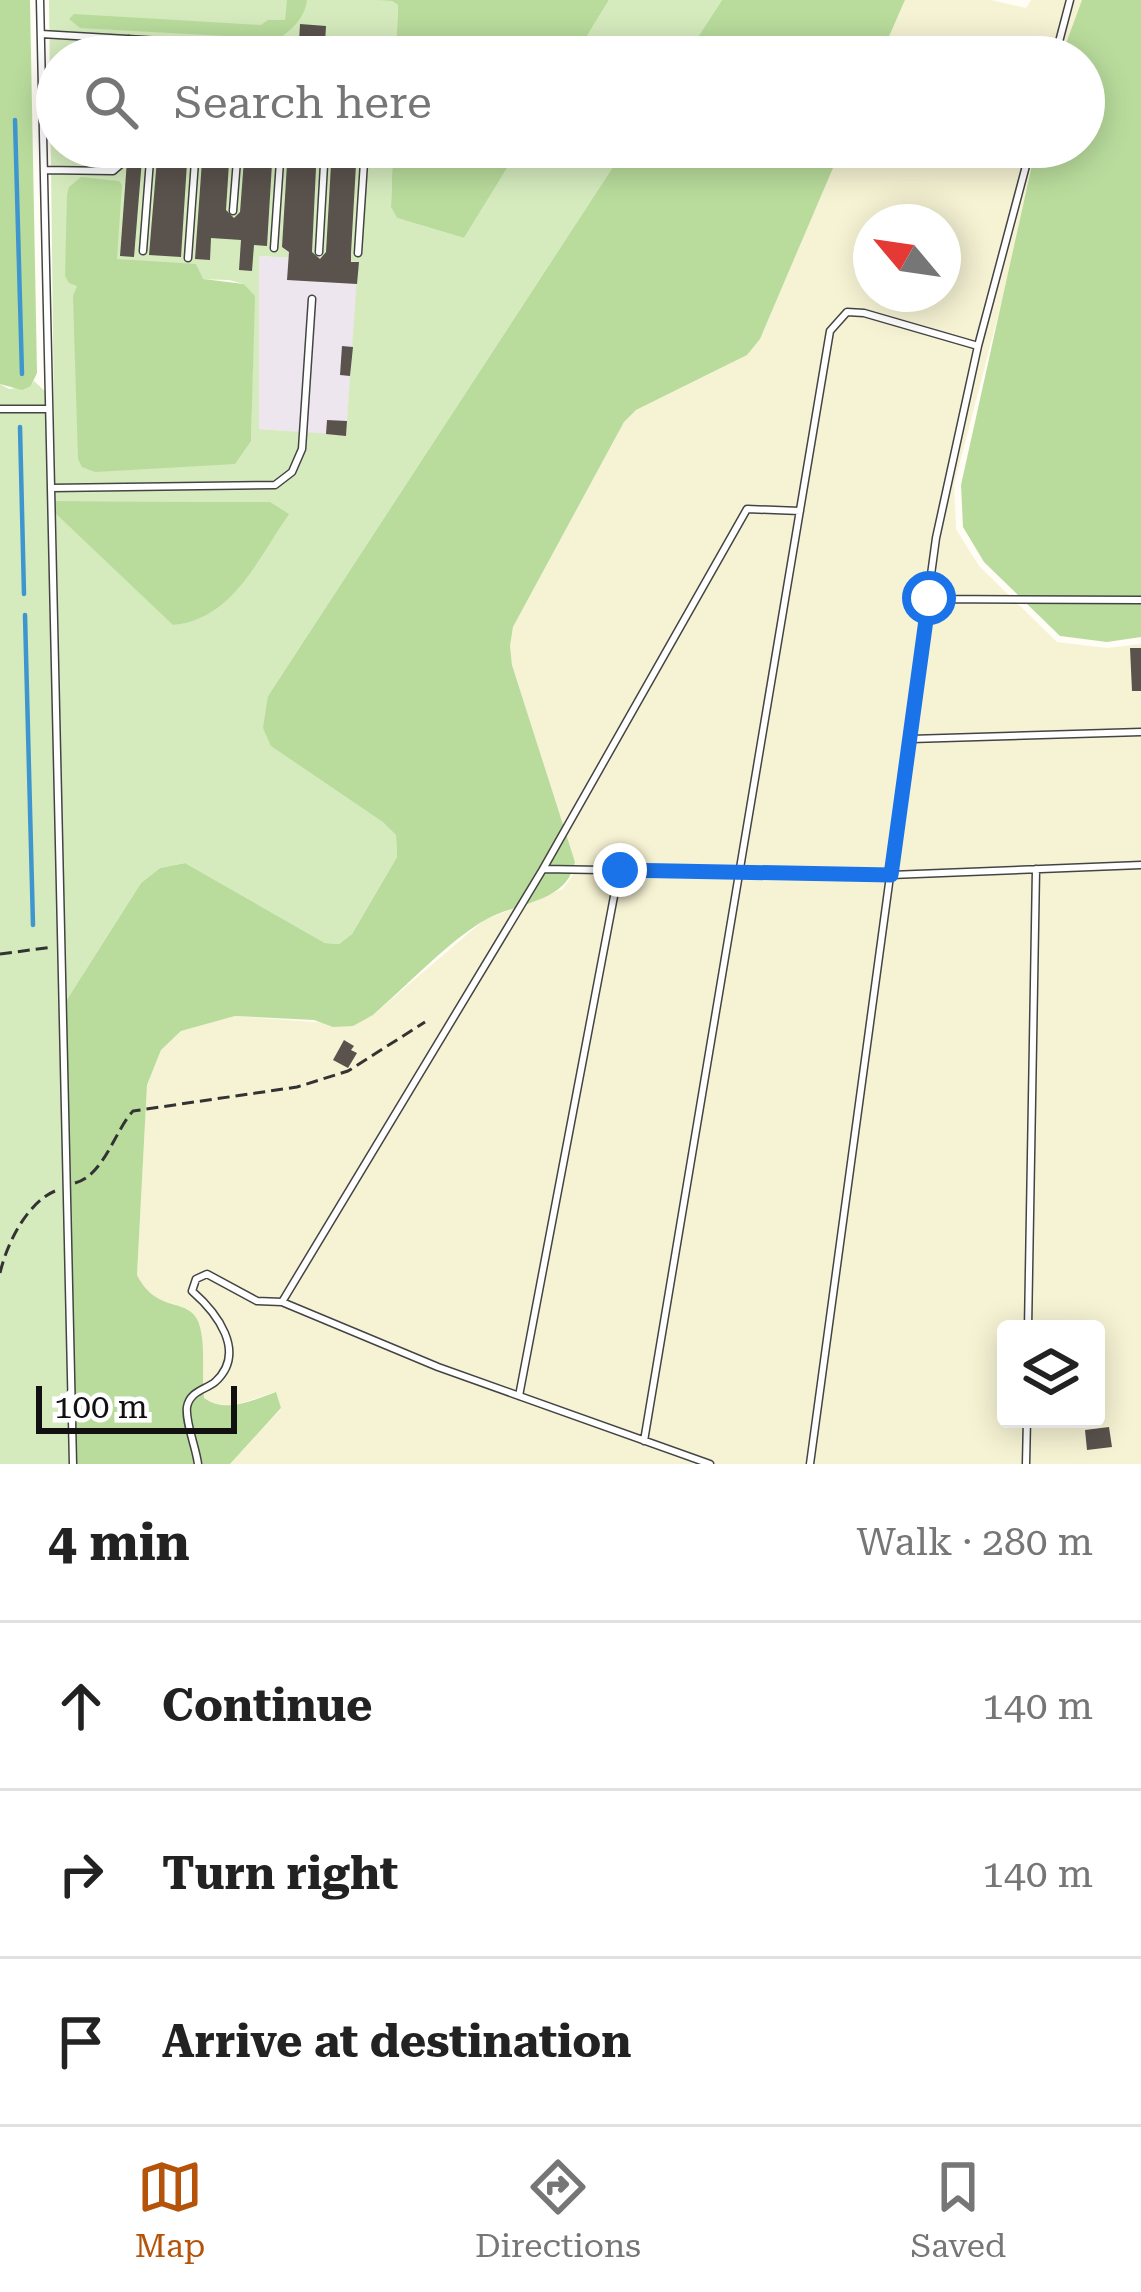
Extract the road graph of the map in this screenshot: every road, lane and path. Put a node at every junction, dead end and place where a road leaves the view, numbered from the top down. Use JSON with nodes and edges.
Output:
{"nodes":[{"id":1,"x":40,"y":0,"type":"edge"},
{"id":2,"x":1070,"y":0,"type":"edge"},
{"id":3,"x":41,"y":34,"type":"joint"},
{"id":4,"x":76,"y":36,"type":"edge"},
{"id":5,"x":1061,"y":36,"type":"edge"},
{"id":6,"x":116,"y":168,"type":"edge"},
{"id":7,"x":149,"y":168,"type":"edge"},
{"id":8,"x":194,"y":168,"type":"edge"},
{"id":9,"x":236,"y":168,"type":"edge"},
{"id":10,"x":280,"y":168,"type":"edge"},
{"id":11,"x":325,"y":168,"type":"edge"},
{"id":12,"x":364,"y":168,"type":"edge"},
{"id":13,"x":1025,"y":168,"type":"edge"},
{"id":14,"x":44,"y":170,"type":"joint"},
{"id":15,"x":233,"y":211,"type":"dead end"},
{"id":16,"x":274,"y":248,"type":"dead end"},
{"id":17,"x":143,"y":250,"type":"dead end"},
{"id":18,"x":319,"y":252,"type":"dead end"},
{"id":19,"x":358,"y":254,"type":"dead end"},
{"id":20,"x":188,"y":258,"type":"dead end"},
{"id":21,"x":312,"y":299,"type":"dead end"},
{"id":22,"x":978,"y":346,"type":"junction"},
{"id":23,"x":50,"y":409,"type":"junction"},
{"id":24,"x":0,"y":410,"type":"edge"},
{"id":25,"x":51,"y":488,"type":"junction"},
{"id":26,"x":800,"y":511,"type":"junction"},
{"id":27,"x":929,"y":598,"type":"junction"},
{"id":28,"x":1141,"y":600,"type":"edge"},
{"id":29,"x":1141,"y":731,"type":"edge"},
{"id":30,"x":910,"y":739,"type":"junction"},
{"id":31,"x":1141,"y":865,"type":"edge"},
{"id":32,"x":543,"y":869,"type":"junction"},
{"id":33,"x":1036,"y":869,"type":"junction"},
{"id":34,"x":620,"y":870,"type":"junction"},
{"id":35,"x":740,"y":872,"type":"junction"},
{"id":36,"x":891,"y":875,"type":"junction"},
{"id":37,"x":61,"y":946,"type":"junction"},
{"id":38,"x":0,"y":954,"type":"edge"},
{"id":39,"x":425,"y":1022,"type":"dead end"},
{"id":40,"x":66,"y":1186,"type":"junction"},
{"id":41,"x":0,"y":1273,"type":"edge"},
{"id":42,"x":282,"y":1302,"type":"junction"},
{"id":43,"x":1028,"y":1320,"type":"edge"},
{"id":44,"x":519,"y":1396,"type":"junction"},
{"id":45,"x":1027,"y":1428,"type":"edge"},
{"id":46,"x":644,"y":1441,"type":"junction"},
{"id":47,"x":73,"y":1464,"type":"edge"},
{"id":48,"x":198,"y":1464,"type":"edge"},
{"id":49,"x":710,"y":1464,"type":"edge"},
{"id":50,"x":810,"y":1464,"type":"edge"},
{"id":51,"x":1026,"y":1464,"type":"edge"}],
"edges":[{"from":1,"to":3,"type":"lane"},
{"from":2,"to":5,"type":"lane"},
{"from":3,"to":4,"type":"lane"},
{"from":6,"to":14,"type":"lane"},
{"from":7,"to":17,"type":"lane"},
{"from":8,"to":20,"type":"lane"},
{"from":9,"to":15,"type":"lane"},
{"from":10,"to":16,"type":"lane"},
{"from":11,"to":18,"type":"lane"},
{"from":12,"to":19,"type":"lane"},
{"from":13,"to":22,"type":"lane"},
{"from":14,"to":23,"type":"lane"},
{"from":21,"to":25,"type":"lane"},
{"from":22,"to":26,"type":"lane"},
{"from":22,"to":27,"type":"lane"},
{"from":23,"to":24,"type":"lane"},
{"from":23,"to":25,"type":"lane"},
{"from":25,"to":37,"type":"lane"},
{"from":26,"to":32,"type":"lane"},
{"from":26,"to":35,"type":"lane"},
{"from":27,"to":28,"type":"lane"},
{"from":27,"to":30,"type":"lane"},
{"from":29,"to":30,"type":"lane"},
{"from":30,"to":36,"type":"lane"},
{"from":31,"to":33,"type":"lane"},
{"from":32,"to":34,"type":"lane"},
{"from":32,"to":42,"type":"lane"},
{"from":33,"to":36,"type":"lane"},
{"from":33,"to":43,"type":"lane"},
{"from":34,"to":35,"type":"lane"},
{"from":34,"to":44,"type":"lane"},
{"from":35,"to":36,"type":"lane"},
{"from":35,"to":46,"type":"lane"},
{"from":36,"to":50,"type":"lane"},
{"from":37,"to":38,"type":"path"},
{"from":37,"to":40,"type":"lane"},
{"from":39,"to":40,"type":"path"},
{"from":40,"to":41,"type":"path"},
{"from":40,"to":47,"type":"lane"},
{"from":42,"to":44,"type":"lane"},
{"from":42,"to":48,"type":"lane"},
{"from":44,"to":46,"type":"lane"},
{"from":45,"to":51,"type":"lane"},
{"from":46,"to":49,"type":"lane"}]}
